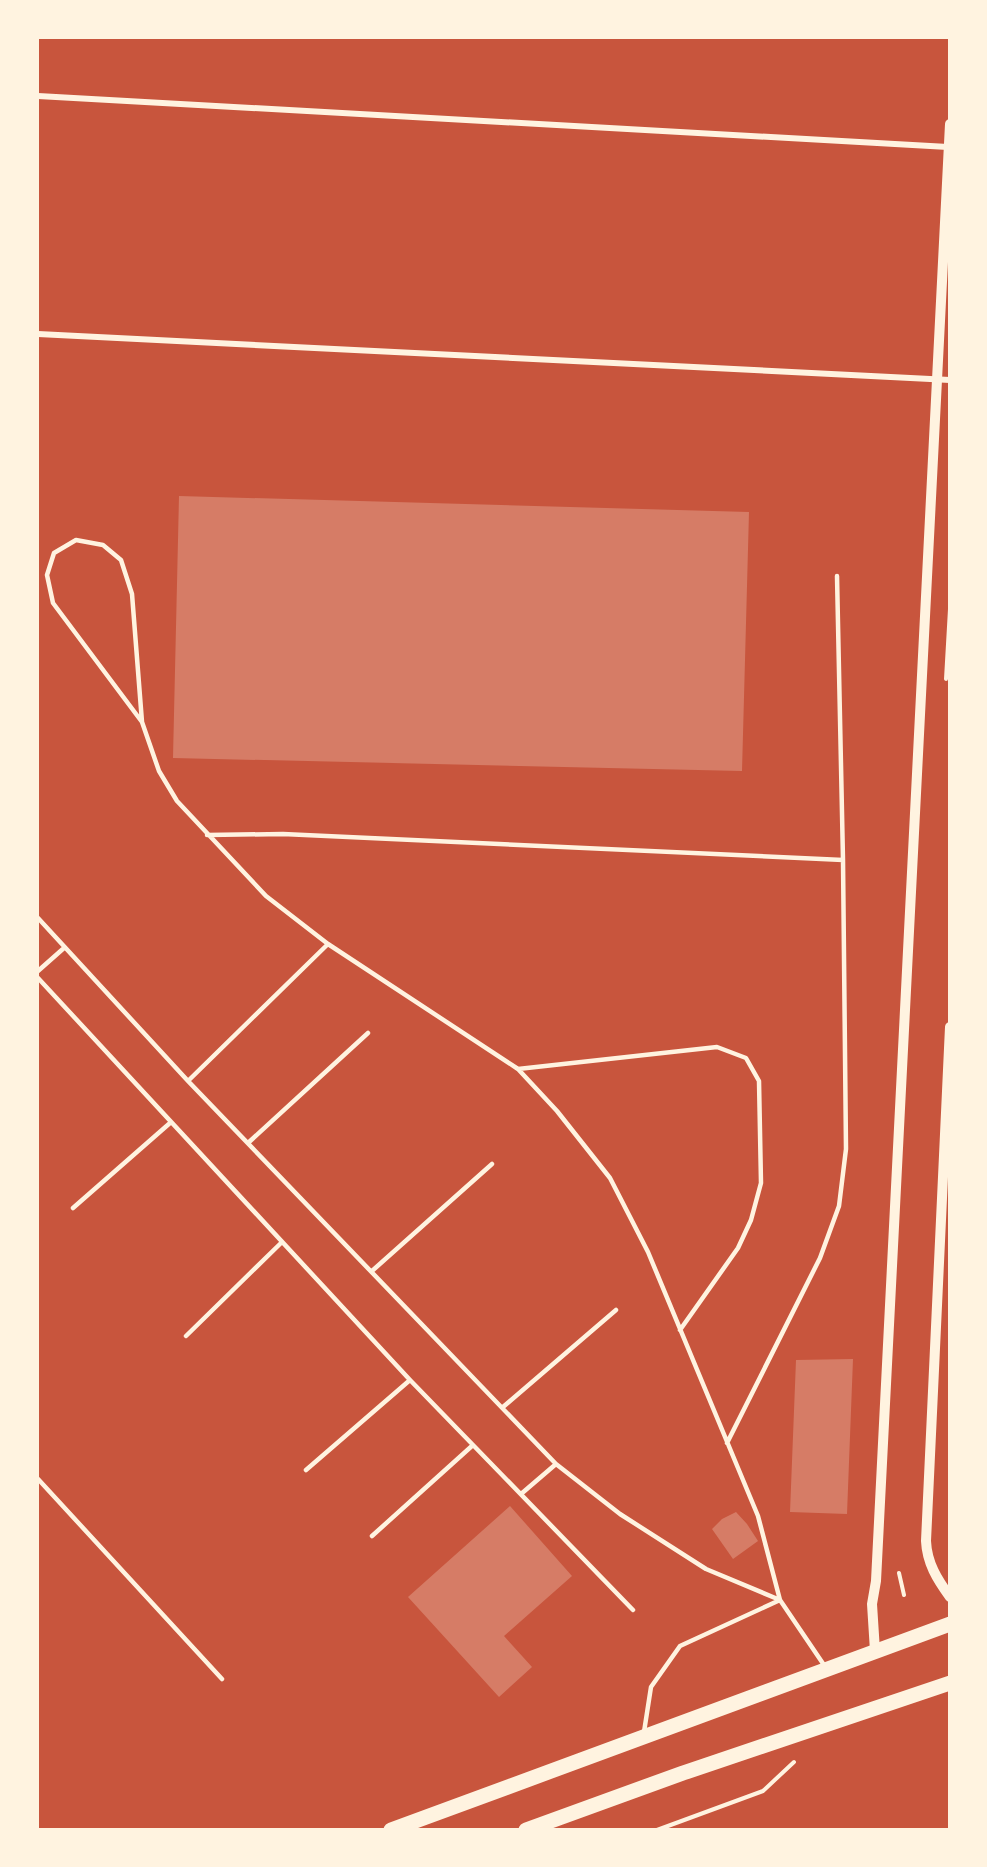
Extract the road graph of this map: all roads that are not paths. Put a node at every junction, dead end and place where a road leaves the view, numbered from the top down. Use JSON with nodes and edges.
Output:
{"nodes":[{"id":1,"x":38,"y":96,"type":"edge"},
{"id":2,"x":950,"y":124,"type":"edge"},
{"id":3,"x":948,"y":147,"type":"edge"},
{"id":4,"x":38,"y":333,"type":"edge"},
{"id":5,"x":937,"y":379,"type":"junction"},
{"id":6,"x":950,"y":380,"type":"edge"},
{"id":7,"x":837,"y":576,"type":"dead end"},
{"id":8,"x":142,"y":722,"type":"junction"},
{"id":9,"x":207,"y":835,"type":"junction"},
{"id":10,"x":843,"y":860,"type":"junction"},
{"id":11,"x":38,"y":918,"type":"edge"},
{"id":12,"x":328,"y":944,"type":"junction"},
{"id":13,"x":64,"y":948,"type":"junction"},
{"id":14,"x":38,"y":971,"type":"edge"},
{"id":15,"x":38,"y":978,"type":"edge"},
{"id":16,"x":950,"y":1027,"type":"edge"},
{"id":17,"x":368,"y":1033,"type":"dead end"},
{"id":18,"x":518,"y":1069,"type":"junction"},
{"id":19,"x":188,"y":1081,"type":"junction"},
{"id":20,"x":170,"y":1123,"type":"junction"},
{"id":21,"x":248,"y":1143,"type":"junction"},
{"id":22,"x":492,"y":1164,"type":"dead end"},
{"id":23,"x":73,"y":1208,"type":"dead end"},
{"id":24,"x":281,"y":1243,"type":"junction"},
{"id":25,"x":372,"y":1271,"type":"junction"},
{"id":26,"x":616,"y":1310,"type":"dead end"},
{"id":27,"x":680,"y":1330,"type":"junction"},
{"id":28,"x":186,"y":1336,"type":"dead end"},
{"id":29,"x":410,"y":1380,"type":"junction"},
{"id":30,"x":503,"y":1407,"type":"junction"},
{"id":31,"x":728,"y":1443,"type":"junction"},
{"id":32,"x":473,"y":1445,"type":"junction"},
{"id":33,"x":556,"y":1464,"type":"junction"},
{"id":34,"x":306,"y":1470,"type":"dead end"},
{"id":35,"x":38,"y":1479,"type":"edge"},
{"id":36,"x":521,"y":1494,"type":"junction"},
{"id":37,"x":372,"y":1536,"type":"dead end"},
{"id":38,"x":950,"y":1597,"type":"edge"},
{"id":39,"x":780,"y":1600,"type":"junction"},
{"id":40,"x":633,"y":1610,"type":"dead end"},
{"id":41,"x":950,"y":1624,"type":"edge"},
{"id":42,"x":875,"y":1651,"type":"junction"},
{"id":43,"x":826,"y":1669,"type":"junction"},
{"id":44,"x":222,"y":1678,"type":"dead end"},
{"id":45,"x":950,"y":1683,"type":"edge"},
{"id":46,"x":643,"y":1736,"type":"junction"},
{"id":47,"x":391,"y":1830,"type":"edge"},
{"id":48,"x":526,"y":1830,"type":"edge"}],
"edges":[{"from":1,"to":3,"type":"street"},
{"from":2,"to":3,"type":"street"},
{"from":3,"to":5,"type":"street"},
{"from":4,"to":5,"type":"street"},
{"from":5,"to":6,"type":"street"},
{"from":5,"to":42,"type":"street"},
{"from":7,"to":10,"type":"lane"},
{"from":8,"to":8,"type":"lane"},
{"from":8,"to":9,"type":"lane"},
{"from":9,"to":10,"type":"lane"},
{"from":9,"to":12,"type":"lane"},
{"from":10,"to":31,"type":"lane"},
{"from":11,"to":13,"type":"lane"},
{"from":12,"to":18,"type":"lane"},
{"from":12,"to":19,"type":"lane"},
{"from":13,"to":14,"type":"lane"},
{"from":13,"to":19,"type":"lane"},
{"from":15,"to":20,"type":"lane"},
{"from":16,"to":38,"type":"street"},
{"from":17,"to":21,"type":"lane"},
{"from":18,"to":27,"type":"lane"},
{"from":18,"to":27,"type":"lane"},
{"from":19,"to":21,"type":"lane"},
{"from":20,"to":23,"type":"lane"},
{"from":20,"to":24,"type":"lane"},
{"from":21,"to":25,"type":"lane"},
{"from":22,"to":25,"type":"lane"},
{"from":24,"to":28,"type":"lane"},
{"from":24,"to":29,"type":"lane"},
{"from":25,"to":30,"type":"lane"},
{"from":26,"to":30,"type":"lane"},
{"from":27,"to":31,"type":"lane"},
{"from":29,"to":32,"type":"lane"},
{"from":29,"to":34,"type":"lane"},
{"from":30,"to":33,"type":"lane"},
{"from":31,"to":39,"type":"lane"},
{"from":32,"to":36,"type":"lane"},
{"from":32,"to":37,"type":"lane"},
{"from":33,"to":36,"type":"lane"},
{"from":33,"to":39,"type":"lane"},
{"from":35,"to":44,"type":"lane"},
{"from":36,"to":40,"type":"lane"},
{"from":39,"to":43,"type":"lane"},
{"from":39,"to":46,"type":"lane"},
{"from":41,"to":42,"type":"main road"},
{"from":42,"to":43,"type":"main road"},
{"from":43,"to":46,"type":"main road"},
{"from":45,"to":48,"type":"main road"},
{"from":46,"to":47,"type":"main road"}]}
